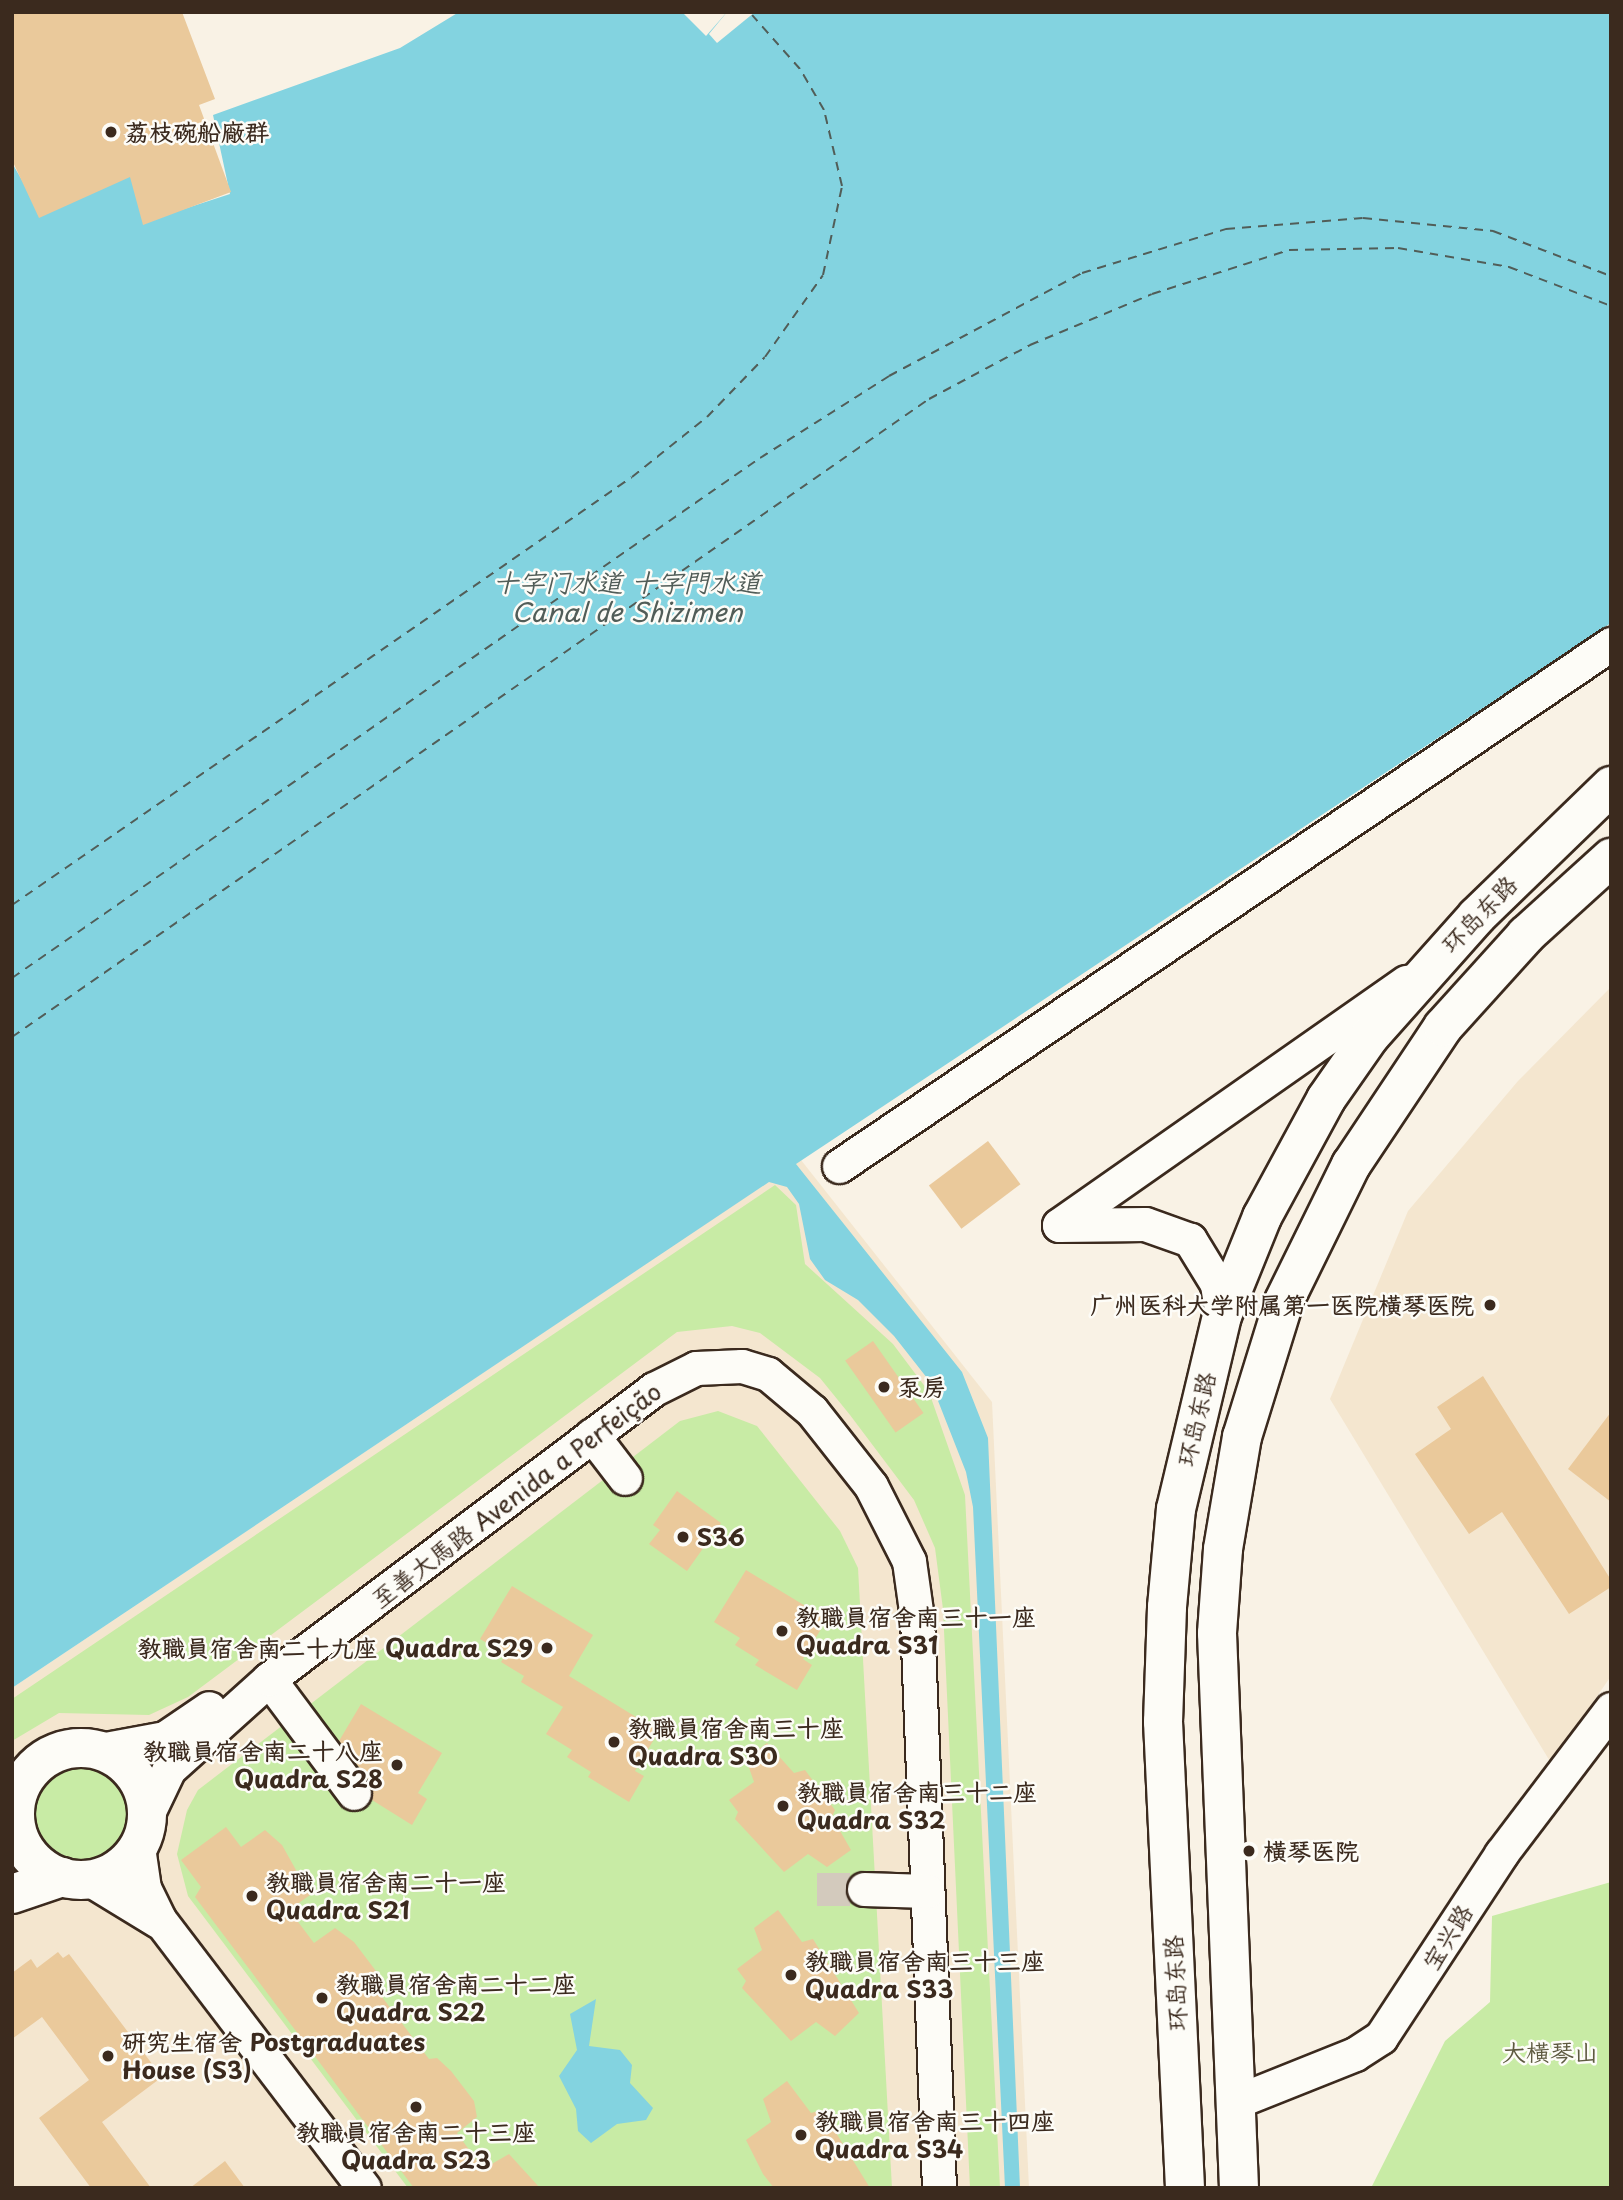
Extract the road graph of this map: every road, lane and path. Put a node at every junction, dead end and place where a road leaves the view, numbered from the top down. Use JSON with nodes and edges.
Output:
{"nodes":[{"id":1,"x":1611,"y":644,"type":"edge"},
{"id":2,"x":1611,"y":786,"type":"edge"},
{"id":3,"x":1611,"y":858,"type":"edge"},
{"id":4,"x":1431,"y":965,"type":"junction"},
{"id":5,"x":839,"y":1166,"type":"dead end"},
{"id":6,"x":1222,"y":1316,"type":"junction"},
{"id":7,"x":592,"y":1435,"type":"junction"},
{"id":8,"x":625,"y":1478,"type":"dead end"},
{"id":9,"x":269,"y":1679,"type":"junction"},
{"id":10,"x":1611,"y":1709,"type":"edge"},
{"id":11,"x":100,"y":1751,"type":"junction"},
{"id":12,"x":354,"y":1793,"type":"dead end"},
{"id":13,"x":14,"y":1824,"type":"edge"},
{"id":14,"x":142,"y":1832,"type":"junction"},
{"id":15,"x":76,"y":1878,"type":"junction"},
{"id":16,"x":864,"y":1889,"type":"tunnel mouth"},
{"id":17,"x":927,"y":1891,"type":"junction"},
{"id":18,"x":12,"y":1894,"type":"edge"},
{"id":19,"x":163,"y":1924,"type":"junction"},
{"id":20,"x":1236,"y":2102,"type":"junction"},
{"id":21,"x":364,"y":2188,"type":"edge"},
{"id":22,"x":939,"y":2188,"type":"edge"},
{"id":23,"x":1185,"y":2188,"type":"edge"},
{"id":24,"x":1239,"y":2188,"type":"edge"}],
"edges":[{"from":1,"to":5,"type":"street"},
{"from":2,"to":4,"type":"main road","name":"环岛东路"},
{"from":3,"to":20,"type":"main road","name":"环岛东路"},
{"from":4,"to":6,"type":"main road","name":"环岛东路"},
{"from":4,"to":6,"type":"street"},
{"from":6,"to":23,"type":"main road","name":"环岛东路"},
{"from":7,"to":8,"type":"street"},
{"from":7,"to":9,"type":"street","name":"至善大馬路 Avenida a Perfeição"},
{"from":7,"to":17,"type":"street","name":"至善大馬路 Avenida a Perfeição"},
{"from":9,"to":11,"type":"street","name":"至善大馬路 Avenida a Perfeição"},
{"from":9,"to":12,"type":"street"},
{"from":9,"to":14,"type":"street","name":"至善大馬路 Avenida a Perfeição"},
{"from":10,"to":20,"type":"street","name":"宝兴路"},
{"from":11,"to":13,"type":"main road"},
{"from":11,"to":14,"type":"main road"},
{"from":13,"to":15,"type":"main road"},
{"from":14,"to":15,"type":"main road"},
{"from":14,"to":19,"type":"street"},
{"from":15,"to":18,"type":"main road"},
{"from":15,"to":19,"type":"street"},
{"from":16,"to":17,"type":"street"},
{"from":17,"to":22,"type":"street","name":"至善大馬路 Avenida a Perfeição"},
{"from":19,"to":21,"type":"street"},
{"from":20,"to":24,"type":"main road","name":"环岛东路"}]}
